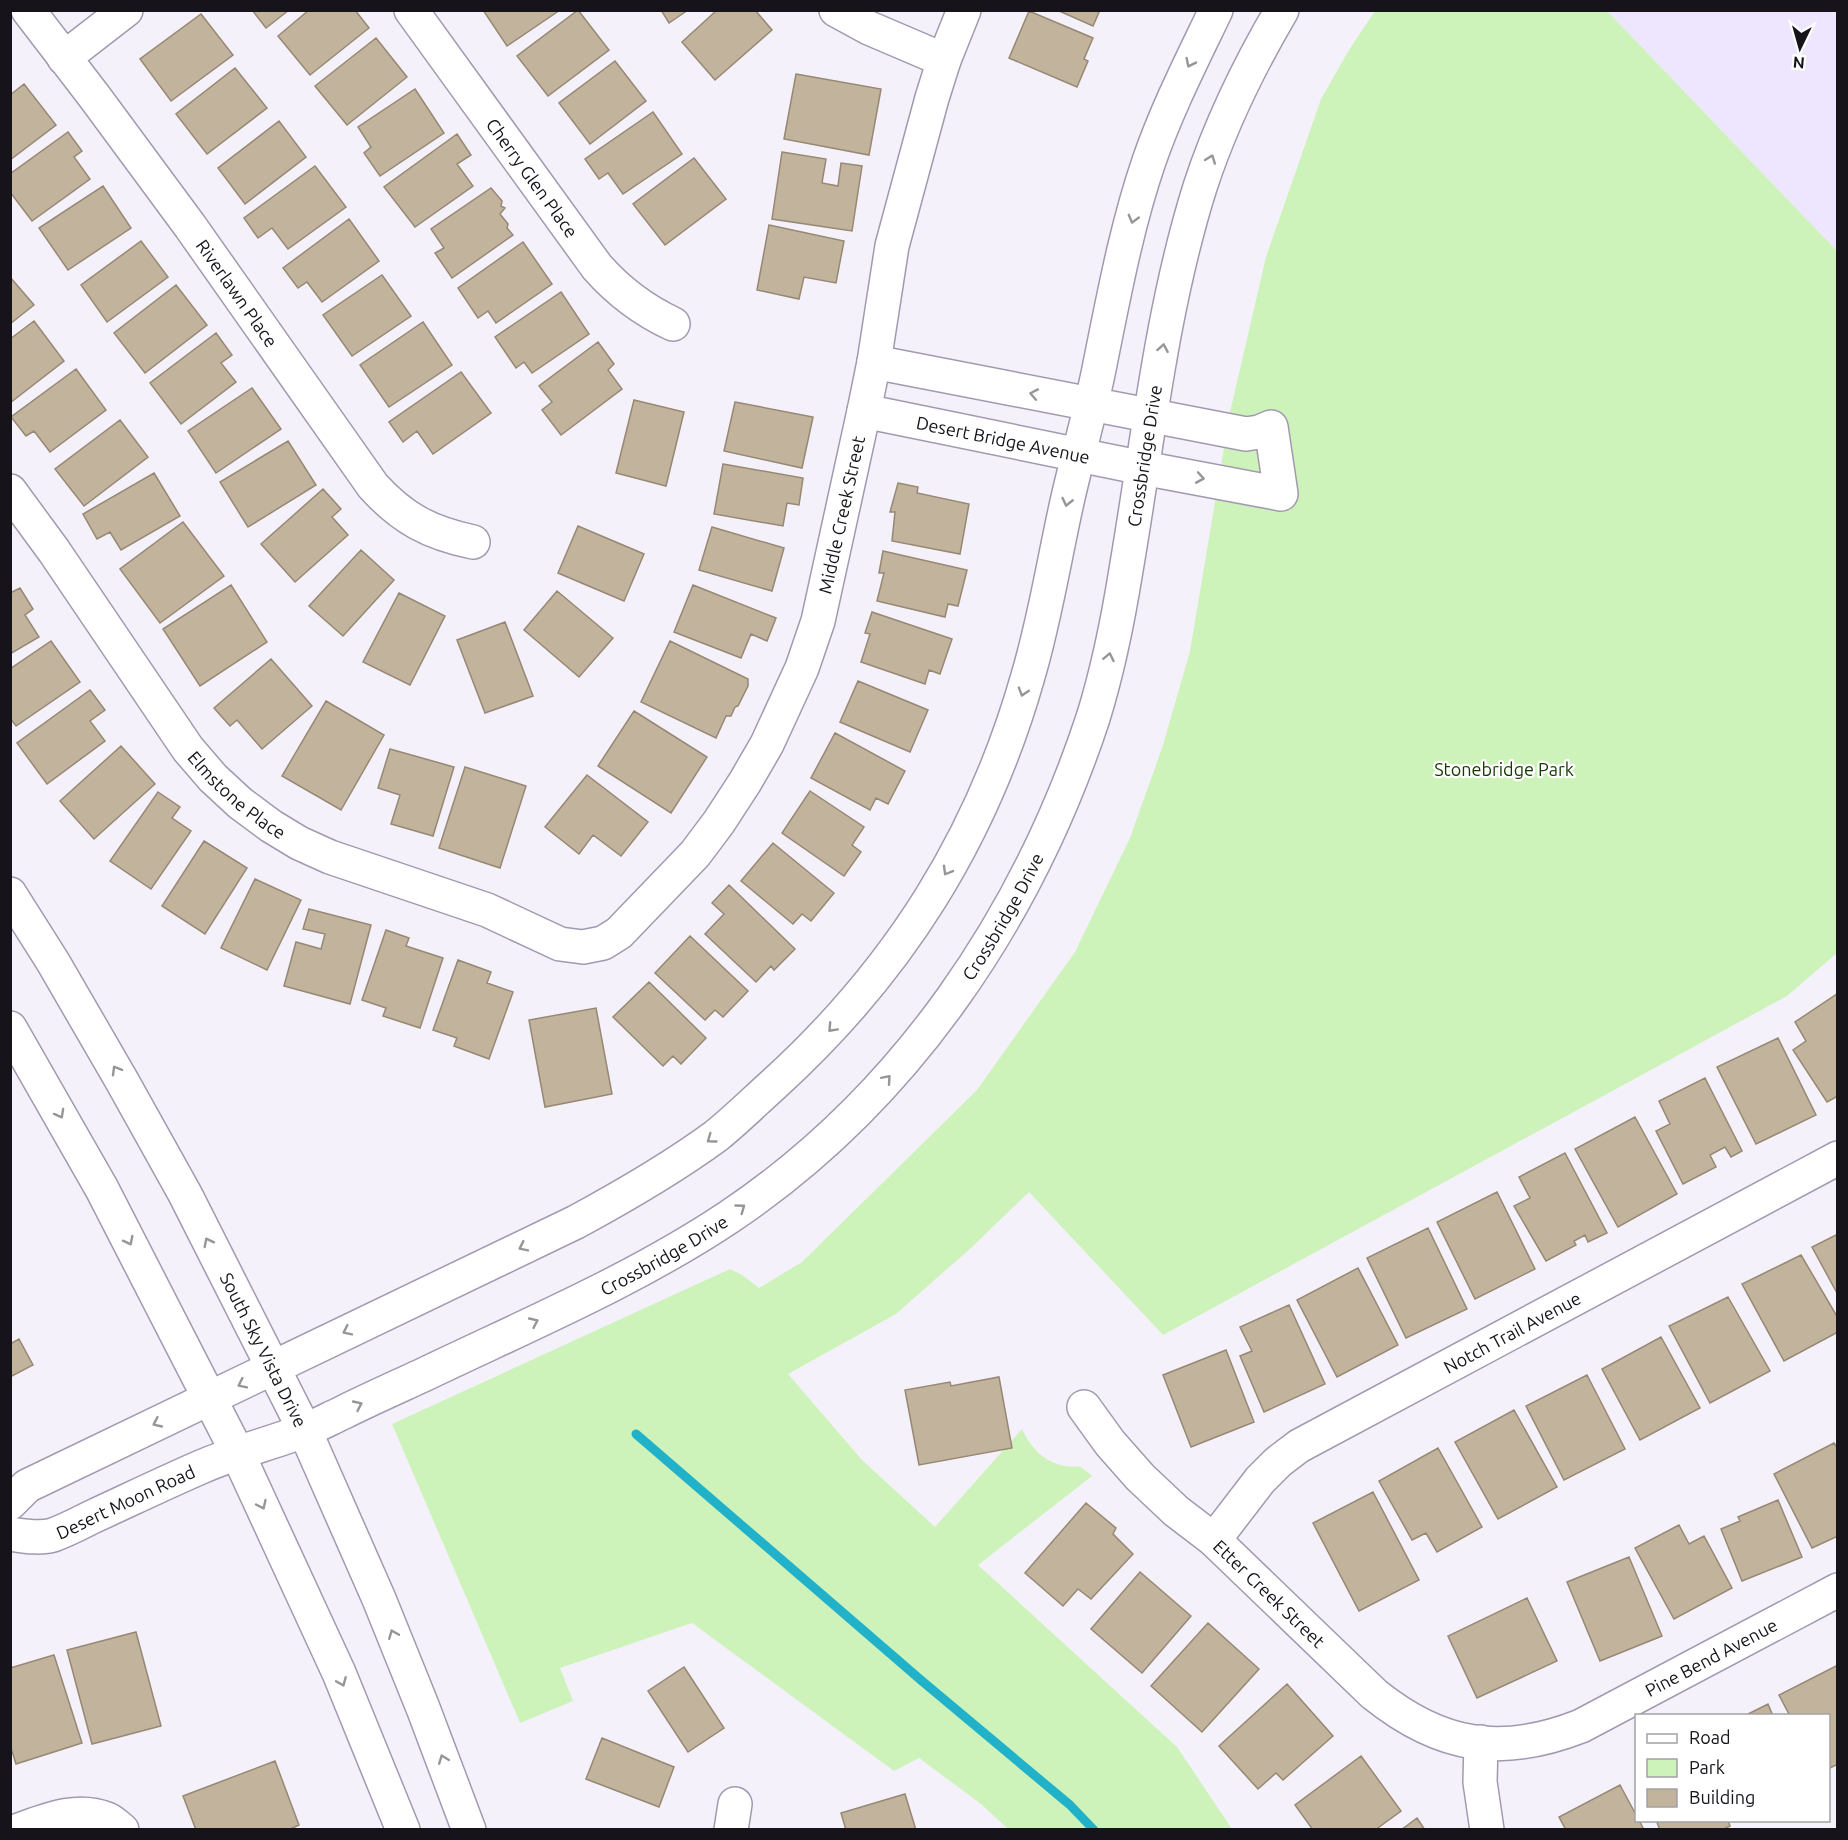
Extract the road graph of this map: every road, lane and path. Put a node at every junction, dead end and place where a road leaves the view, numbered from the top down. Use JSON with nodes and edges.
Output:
{"nodes":[{"id":1,"x":28,"y":10,"type":"edge"},
{"id":2,"x":126,"y":10,"type":"edge"},
{"id":3,"x":411,"y":10,"type":"edge"},
{"id":4,"x":836,"y":10,"type":"edge"},
{"id":5,"x":964,"y":10,"type":"edge"},
{"id":6,"x":1216,"y":10,"type":"edge"},
{"id":7,"x":1282,"y":10,"type":"edge"},
{"id":8,"x":64,"y":58,"type":"junction"},
{"id":9,"x":944,"y":60,"type":"junction"},
{"id":10,"x":674,"y":324,"type":"dead end"},
{"id":11,"x":874,"y":362,"type":"junction"},
{"id":12,"x":1091,"y":405,"type":"junction"},
{"id":13,"x":864,"y":411,"type":"junction"},
{"id":14,"x":1150,"y":417,"type":"junction"},
{"id":15,"x":1078,"y":454,"type":"junction"},
{"id":16,"x":1143,"y":468,"type":"junction"},
{"id":17,"x":10,"y":491,"type":"edge"},
{"id":18,"x":473,"y":542,"type":"dead end"},
{"id":19,"x":10,"y":894,"type":"edge"},
{"id":20,"x":583,"y":947,"type":"joint"},
{"id":21,"x":10,"y":1028,"type":"edge"},
{"id":22,"x":1838,"y":1158,"type":"edge"},
{"id":23,"x":273,"y":1369,"type":"junction"},
{"id":24,"x":210,"y":1399,"type":"junction"},
{"id":25,"x":1084,"y":1407,"type":"dead end"},
{"id":26,"x":305,"y":1431,"type":"junction"},
{"id":27,"x":237,"y":1452,"type":"junction"},
{"id":28,"x":10,"y":1503,"type":"edge"},
{"id":29,"x":10,"y":1534,"type":"edge"},
{"id":30,"x":1214,"y":1540,"type":"junction"},
{"id":31,"x":1838,"y":1590,"type":"edge"},
{"id":32,"x":1481,"y":1742,"type":"junction"},
{"id":33,"x":115,"y":1824,"type":"edge"},
{"id":34,"x":19,"y":1830,"type":"edge"},
{"id":35,"x":403,"y":1830,"type":"edge"},
{"id":36,"x":469,"y":1830,"type":"edge"},
{"id":37,"x":1487,"y":1830,"type":"edge"}],
"edges":[{"from":1,"to":8,"type":"street","name":"Riverlawn Place"},
{"from":2,"to":8,"type":"street"},
{"from":3,"to":10,"type":"street","name":"Cherry Glen Place"},
{"from":4,"to":9,"type":"street"},
{"from":5,"to":9,"type":"street","name":"Middle Creek Street"},
{"from":6,"to":12,"type":"street","one_way":true},
{"from":14,"to":7,"type":"street","name":"Crossbridge Drive","one_way":true},
{"from":8,"to":18,"type":"street","name":"Riverlawn Place"},
{"from":9,"to":11,"type":"street","name":"Middle Creek Street"},
{"from":12,"to":11,"type":"street","one_way":true},
{"from":11,"to":13,"type":"street","name":"Middle Creek Street"},
{"from":12,"to":14,"type":"street"},
{"from":12,"to":15,"type":"street"},
{"from":13,"to":15,"type":"street","name":"Desert Bridge Avenue"},
{"from":13,"to":20,"type":"street","name":"Middle Creek Street"},
{"from":14,"to":16,"type":"street","name":"Crossbridge Drive"},
{"from":16,"to":14,"type":"street","name":"Desert Bridge Avenue","one_way":true},
{"from":15,"to":16,"type":"street","name":"Desert Bridge Avenue"},
{"from":15,"to":23,"type":"street","one_way":true},
{"from":26,"to":16,"type":"street","name":"Crossbridge Drive","one_way":true},
{"from":17,"to":20,"type":"street","name":"Elmstone Place"},
{"from":23,"to":19,"type":"street","name":"South Sky Vista Drive","one_way":true},
{"from":21,"to":24,"type":"street","one_way":true},
{"from":22,"to":30,"type":"street","name":"Notch Trail Avenue"},
{"from":23,"to":24,"type":"street","one_way":true},
{"from":23,"to":26,"type":"street","name":"South Sky Vista Drive"},
{"from":24,"to":27,"type":"street"},
{"from":24,"to":28,"type":"street","one_way":true},
{"from":25,"to":30,"type":"street","name":"Etter Creek Street"},
{"from":26,"to":27,"type":"street","name":"Crossbridge Drive"},
{"from":36,"to":26,"type":"street","name":"South Sky Vista Drive","one_way":true},
{"from":27,"to":29,"type":"street","name":"Desert Moon Road"},
{"from":27,"to":35,"type":"street","one_way":true},
{"from":30,"to":32,"type":"street","name":"Etter Creek Street"},
{"from":31,"to":32,"type":"street","name":"Pine Bend Avenue"},
{"from":32,"to":37,"type":"street"},
{"from":33,"to":34,"type":"street"}]}
